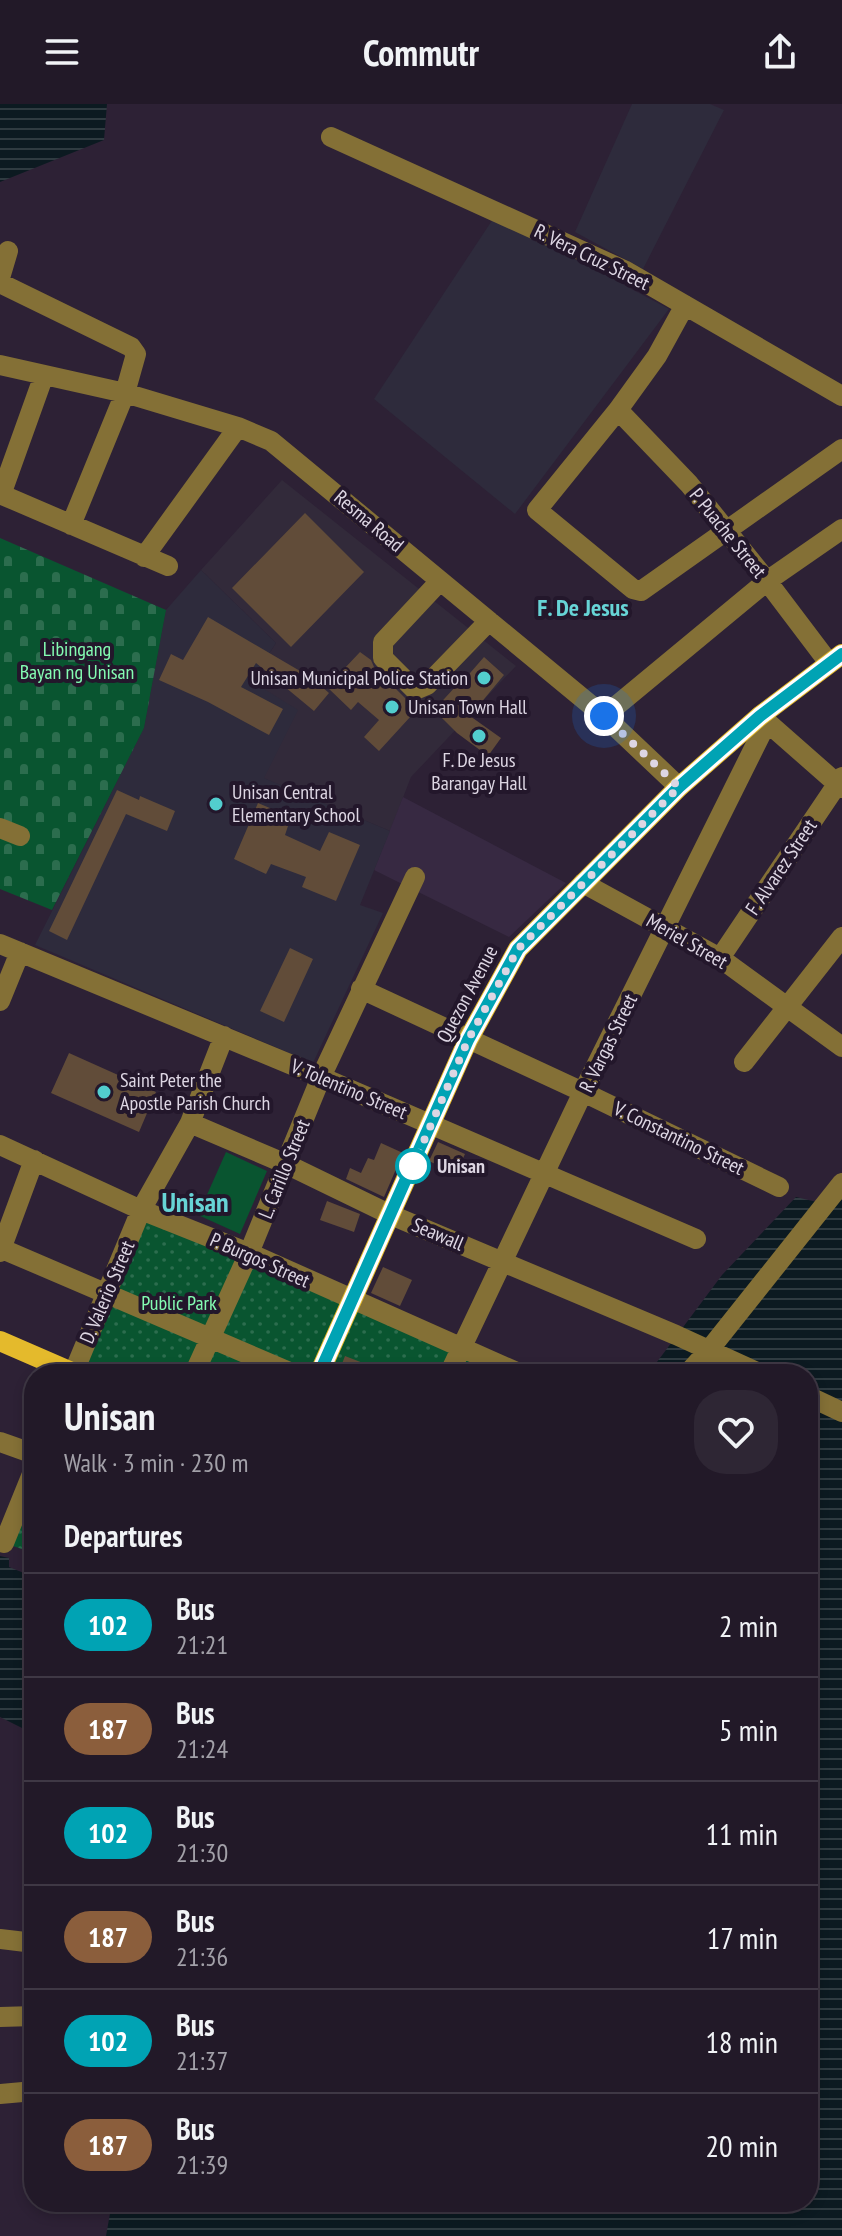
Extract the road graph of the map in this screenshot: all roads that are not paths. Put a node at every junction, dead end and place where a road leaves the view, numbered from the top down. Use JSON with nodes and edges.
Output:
{"nodes":[{"id":1,"x":331,"y":137,"type":"dead end"},
{"id":2,"x":8,"y":251,"type":"dead end"},
{"id":3,"x":0,"y":280,"type":"edge"},
{"id":4,"x":685,"y":305,"type":"junction"},
{"id":5,"x":0,"y":365,"type":"edge"},
{"id":6,"x":44,"y":375,"type":"junction"},
{"id":7,"x":125,"y":393,"type":"junction"},
{"id":8,"x":842,"y":396,"type":"edge"},
{"id":9,"x":618,"y":410,"type":"junction"},
{"id":10,"x":238,"y":427,"type":"junction"},
{"id":11,"x":842,"y":449,"type":"edge"},
{"id":12,"x":1,"y":495,"type":"edge"},
{"id":13,"x":71,"y":525,"type":"junction"},
{"id":14,"x":842,"y":529,"type":"edge"},
{"id":15,"x":727,"y":531,"type":"junction"},
{"id":16,"x":144,"y":557,"type":"junction"},
{"id":17,"x":168,"y":566,"type":"dead end"},
{"id":18,"x":440,"y":581,"type":"junction"},
{"id":19,"x":767,"y":581,"type":"junction"},
{"id":20,"x":489,"y":621,"type":"junction"},
{"id":21,"x":835,"y":659,"type":"edge"},
{"id":22,"x":604,"y":716,"type":"junction"},
{"id":23,"x":763,"y":719,"type":"junction"},
{"id":24,"x":840,"y":783,"type":"edge"},
{"id":25,"x":679,"y":787,"type":"junction"},
{"id":26,"x":0,"y":828,"type":"edge"},
{"id":27,"x":20,"y":836,"type":"dead end"},
{"id":28,"x":415,"y":877,"type":"dead end"},
{"id":29,"x":583,"y":883,"type":"junction"},
{"id":30,"x":665,"y":927,"type":"junction"},
{"id":31,"x":842,"y":937,"type":"edge"},
{"id":32,"x":0,"y":944,"type":"edge"},
{"id":33,"x":20,"y":952,"type":"junction"},
{"id":34,"x":720,"y":958,"type":"junction"},
{"id":35,"x":361,"y":989,"type":"junction"},
{"id":36,"x":0,"y":1001,"type":"edge"},
{"id":37,"x":787,"y":1007,"type":"junction"},
{"id":38,"x":224,"y":1036,"type":"junction"},
{"id":39,"x":468,"y":1040,"type":"junction"},
{"id":40,"x":842,"y":1047,"type":"edge"},
{"id":41,"x":744,"y":1062,"type":"dead end"},
{"id":42,"x":321,"y":1077,"type":"junction"},
{"id":43,"x":583,"y":1092,"type":"junction"},
{"id":44,"x":190,"y":1123,"type":"junction"},
{"id":45,"x":432,"y":1124,"type":"junction"},
{"id":46,"x":0,"y":1145,"type":"edge"},
{"id":47,"x":34,"y":1160,"type":"junction"},
{"id":48,"x":286,"y":1164,"type":"junction"},
{"id":49,"x":544,"y":1174,"type":"junction"},
{"id":50,"x":842,"y":1183,"type":"edge"},
{"id":51,"x":779,"y":1187,"type":"dead end"},
{"id":52,"x":141,"y":1210,"type":"junction"},
{"id":53,"x":391,"y":1215,"type":"junction"},
{"id":54,"x":696,"y":1239,"type":"dead end"},
{"id":55,"x":1,"y":1250,"type":"edge"},
{"id":56,"x":249,"y":1253,"type":"junction"},
{"id":57,"x":504,"y":1262,"type":"junction"},
{"id":58,"x":107,"y":1294,"type":"junction"},
{"id":59,"x":352,"y":1301,"type":"junction"},
{"id":60,"x":211,"y":1337,"type":"junction"},
{"id":61,"x":0,"y":1341,"type":"edge"},
{"id":62,"x":462,"y":1349,"type":"junction"},
{"id":63,"x":709,"y":1350,"type":"junction"},
{"id":64,"x":52,"y":1364,"type":"edge"},
{"id":65,"x":78,"y":1364,"type":"edge"},
{"id":66,"x":199,"y":1364,"type":"edge"},
{"id":67,"x":272,"y":1364,"type":"edge"},
{"id":68,"x":324,"y":1364,"type":"edge"},
{"id":69,"x":454,"y":1364,"type":"edge"},
{"id":70,"x":497,"y":1364,"type":"edge"},
{"id":71,"x":696,"y":1364,"type":"edge"},
{"id":72,"x":739,"y":1364,"type":"edge"},
{"id":73,"x":818,"y":1401,"type":"edge"},
{"id":74,"x":842,"y":1412,"type":"edge"},
{"id":75,"x":0,"y":1442,"type":"edge"},
{"id":76,"x":24,"y":1450,"type":"edge"},
{"id":77,"x":24,"y":1494,"type":"edge"},
{"id":78,"x":4,"y":1543,"type":"dead end"},
{"id":79,"x":0,"y":1939,"type":"edge"},
{"id":80,"x":24,"y":1942,"type":"edge"},
{"id":81,"x":24,"y":2016,"type":"edge"},
{"id":82,"x":0,"y":2017,"type":"edge"},
{"id":83,"x":24,"y":2092,"type":"edge"},
{"id":84,"x":0,"y":2094,"type":"edge"}],
"edges":[{"from":1,"to":4,"type":"street","name":"R. Vera Cruz Street"},
{"from":2,"to":3,"type":"street"},
{"from":3,"to":7,"type":"street"},
{"from":4,"to":8,"type":"street","name":"R. Vera Cruz Street"},
{"from":4,"to":9,"type":"street"},
{"from":5,"to":6,"type":"street","name":"Resma Road"},
{"from":6,"to":7,"type":"street","name":"Resma Road"},
{"from":6,"to":12,"type":"street"},
{"from":7,"to":10,"type":"street","name":"Resma Road"},
{"from":7,"to":13,"type":"street"},
{"from":9,"to":15,"type":"street","name":"P. Puache Street"},
{"from":9,"to":15,"type":"street"},
{"from":10,"to":16,"type":"street"},
{"from":10,"to":18,"type":"street","name":"Resma Road"},
{"from":11,"to":15,"type":"street"},
{"from":12,"to":13,"type":"street"},
{"from":13,"to":16,"type":"street"},
{"from":14,"to":19,"type":"street"},
{"from":15,"to":19,"type":"street","name":"P. Puache Street"},
{"from":16,"to":17,"type":"street"},
{"from":18,"to":20,"type":"street","name":"Resma Road"},
{"from":18,"to":20,"type":"street"},
{"from":19,"to":21,"type":"street","name":"P. Puache Street"},
{"from":19,"to":22,"type":"street"},
{"from":20,"to":22,"type":"street","name":"Resma Road"},
{"from":21,"to":23,"type":"main road","name":"Quezon Avenue"},
{"from":22,"to":25,"type":"street","name":"Resma Road"},
{"from":23,"to":24,"type":"street"},
{"from":23,"to":25,"type":"main road","name":"Quezon Avenue"},
{"from":23,"to":30,"type":"street","name":"R. Vargas Street"},
{"from":24,"to":34,"type":"street","name":"F. Alvarez Street"},
{"from":25,"to":29,"type":"main road","name":"Quezon Avenue"},
{"from":26,"to":27,"type":"street"},
{"from":28,"to":35,"type":"street","name":"L. Carillo Street"},
{"from":29,"to":30,"type":"street","name":"Meriel Street"},
{"from":29,"to":39,"type":"main road","name":"Quezon Avenue"},
{"from":30,"to":34,"type":"street","name":"Meriel Street"},
{"from":30,"to":43,"type":"street","name":"R. Vargas Street"},
{"from":31,"to":37,"type":"street"},
{"from":32,"to":33,"type":"street","name":"V. Tolentino Street"},
{"from":33,"to":36,"type":"street"},
{"from":33,"to":38,"type":"street","name":"V. Tolentino Street"},
{"from":34,"to":37,"type":"street","name":"Meriel Street"},
{"from":35,"to":39,"type":"street","name":"V. Constantino Street"},
{"from":35,"to":42,"type":"street","name":"L. Carillo Street"},
{"from":37,"to":40,"type":"street","name":"Meriel Street"},
{"from":37,"to":41,"type":"street"},
{"from":38,"to":42,"type":"street","name":"V. Tolentino Street"},
{"from":38,"to":44,"type":"street","name":"D. Valerio Street"},
{"from":39,"to":43,"type":"street","name":"V. Constantino Street"},
{"from":39,"to":45,"type":"main road","name":"Quezon Avenue"},
{"from":42,"to":45,"type":"street","name":"V. Tolentino Street"},
{"from":42,"to":48,"type":"street","name":"L. Carillo Street"},
{"from":43,"to":49,"type":"street","name":"R. Vargas Street"},
{"from":43,"to":51,"type":"street","name":"V. Constantino Street"},
{"from":44,"to":48,"type":"street","name":"Seawall"},
{"from":44,"to":52,"type":"street","name":"D. Valerio Street"},
{"from":45,"to":49,"type":"street","name":"V. Tolentino Street"},
{"from":45,"to":53,"type":"main road","name":"Quezon Avenue"},
{"from":46,"to":47,"type":"street","name":"P. Burgos Street"},
{"from":47,"to":52,"type":"street","name":"P. Burgos Street"},
{"from":47,"to":55,"type":"street"},
{"from":48,"to":53,"type":"street","name":"Seawall"},
{"from":48,"to":56,"type":"street","name":"L. Carillo Street"},
{"from":49,"to":54,"type":"street","name":"V. Tolentino Street"},
{"from":49,"to":57,"type":"street","name":"R. Vargas Street"},
{"from":50,"to":63,"type":"street"},
{"from":52,"to":56,"type":"street","name":"P. Burgos Street"},
{"from":52,"to":58,"type":"street","name":"D. Valerio Street"},
{"from":53,"to":57,"type":"street","name":"Seawall"},
{"from":53,"to":59,"type":"main road","name":"Quezon Avenue"},
{"from":55,"to":58,"type":"street"},
{"from":56,"to":59,"type":"street","name":"P. Burgos Street"},
{"from":56,"to":60,"type":"street","name":"L. Carillo Street"},
{"from":57,"to":62,"type":"street","name":"R. Vargas Street"},
{"from":57,"to":63,"type":"street","name":"Seawall"},
{"from":58,"to":60,"type":"street"},
{"from":58,"to":65,"type":"street","name":"D. Valerio Street"},
{"from":59,"to":62,"type":"street","name":"P. Burgos Street"},
{"from":59,"to":68,"type":"main road","name":"Quezon Avenue"},
{"from":60,"to":66,"type":"street","name":"L. Carillo Street"},
{"from":60,"to":67,"type":"street"},
{"from":61,"to":64,"type":"main road"},
{"from":62,"to":69,"type":"street","name":"R. Vargas Street"},
{"from":62,"to":70,"type":"street","name":"P. Burgos Street"},
{"from":63,"to":71,"type":"street"},
{"from":63,"to":72,"type":"street","name":"Seawall"},
{"from":73,"to":74,"type":"street"},
{"from":75,"to":76,"type":"street"},
{"from":77,"to":78,"type":"street"},
{"from":79,"to":80,"type":"street"},
{"from":81,"to":82,"type":"street"},
{"from":83,"to":84,"type":"street"}]}
